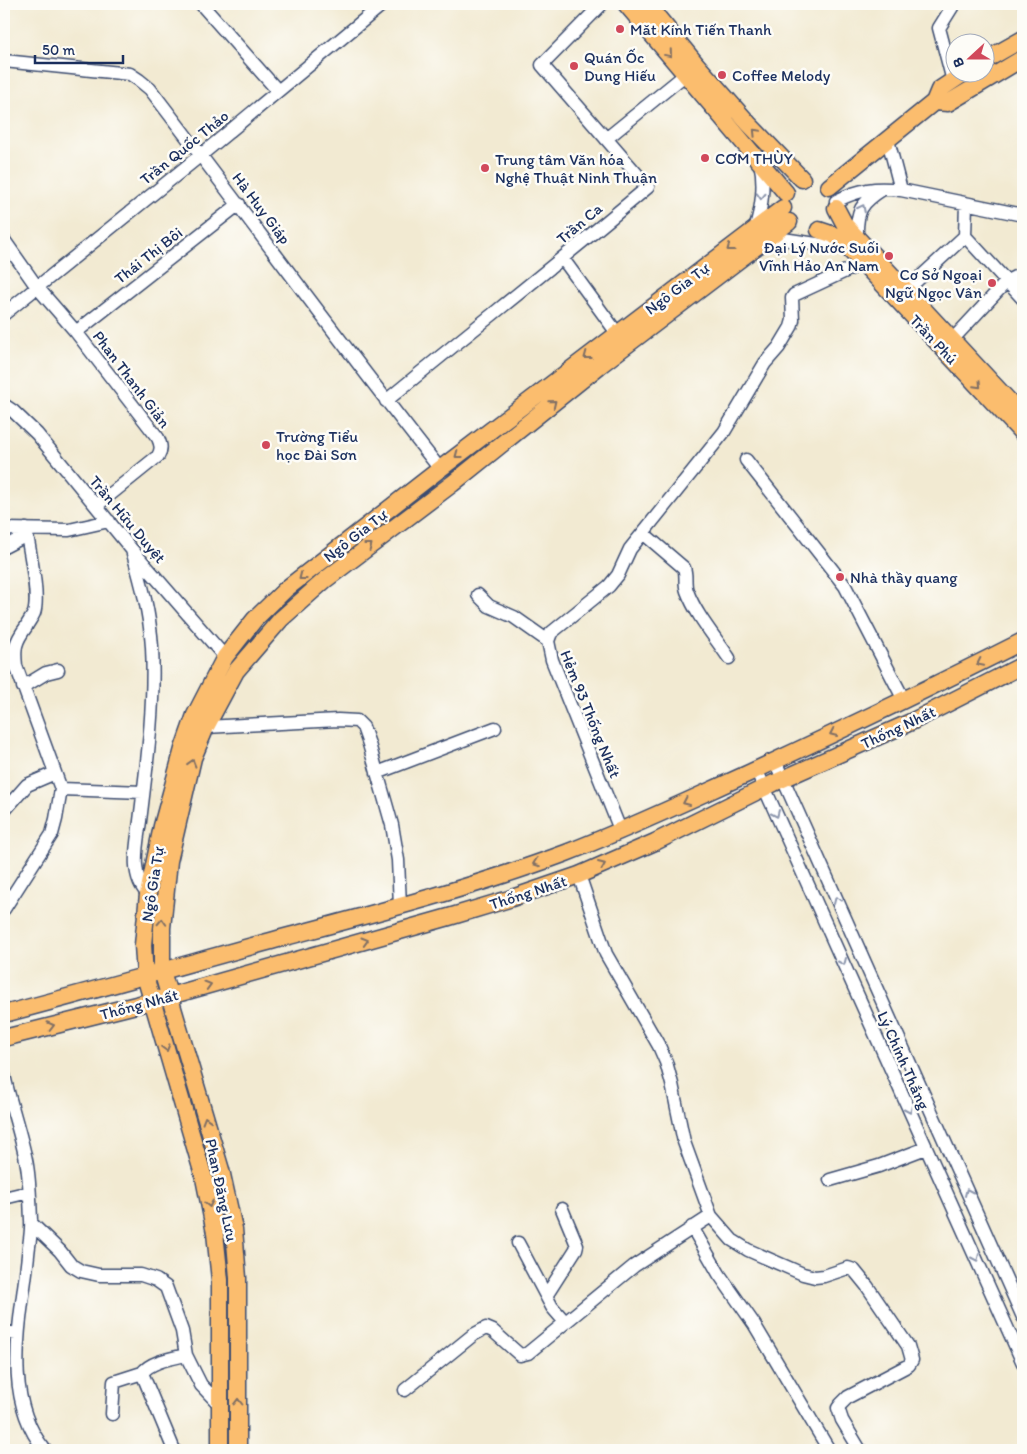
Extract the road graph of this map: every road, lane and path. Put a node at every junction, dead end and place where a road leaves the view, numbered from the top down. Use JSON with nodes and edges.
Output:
{"nodes":[{"id":1,"x":201,"y":4,"type":"edge"},
{"id":2,"x":384,"y":4,"type":"edge"},
{"id":3,"x":602,"y":4,"type":"edge"},
{"id":4,"x":626,"y":4,"type":"edge"},
{"id":5,"x":647,"y":4,"type":"edge"},
{"id":6,"x":954,"y":4,"type":"edge"},
{"id":7,"x":944,"y":39,"type":"edge"},
{"id":8,"x":1023,"y":39,"type":"edge"},
{"id":9,"x":994,"y":55,"type":"edge"},
{"id":10,"x":1023,"y":58,"type":"edge"},
{"id":11,"x":4,"y":61,"type":"edge"},
{"id":12,"x":691,"y":70,"type":"junction"},
{"id":13,"x":951,"y":82,"type":"edge"},
{"id":14,"x":278,"y":91,"type":"junction"},
{"id":15,"x":934,"y":102,"type":"junction"},
{"id":16,"x":606,"y":139,"type":"junction"},
{"id":17,"x":888,"y":140,"type":"junction"},
{"id":18,"x":201,"y":155,"type":"junction"},
{"id":19,"x":760,"y":162,"type":"junction"},
{"id":20,"x":802,"y":179,"type":"junction"},
{"id":21,"x":884,"y":188,"type":"junction"},
{"id":22,"x":901,"y":190,"type":"junction"},
{"id":23,"x":834,"y":198,"type":"junction"},
{"id":24,"x":239,"y":204,"type":"junction"},
{"id":25,"x":966,"y":204,"type":"junction"},
{"id":26,"x":786,"y":208,"type":"junction"},
{"id":27,"x":1023,"y":215,"type":"edge"},
{"id":28,"x":819,"y":230,"type":"junction"},
{"id":29,"x":763,"y":233,"type":"junction"},
{"id":30,"x":965,"y":236,"type":"junction"},
{"id":31,"x":4,"y":240,"type":"edge"},
{"id":32,"x":853,"y":243,"type":"junction"},
{"id":33,"x":562,"y":259,"type":"junction"},
{"id":34,"x":863,"y":263,"type":"junction"},
{"id":35,"x":1023,"y":274,"type":"edge"},
{"id":36,"x":1007,"y":281,"type":"junction"},
{"id":37,"x":37,"y":287,"type":"junction"},
{"id":38,"x":902,"y":294,"type":"junction"},
{"id":39,"x":1023,"y":298,"type":"edge"},
{"id":40,"x":4,"y":314,"type":"edge"},
{"id":41,"x":76,"y":332,"type":"junction"},
{"id":42,"x":622,"y":339,"type":"junction"},
{"id":43,"x":952,"y":339,"type":"junction"},
{"id":44,"x":386,"y":401,"type":"junction"},
{"id":45,"x":4,"y":405,"type":"edge"},
{"id":46,"x":517,"y":409,"type":"junction"},
{"id":47,"x":1023,"y":416,"type":"edge"},
{"id":48,"x":528,"y":424,"type":"junction"},
{"id":49,"x":1023,"y":434,"type":"edge"},
{"id":50,"x":746,"y":460,"type":"dead end"},
{"id":51,"x":440,"y":469,"type":"junction"},
{"id":52,"x":452,"y":484,"type":"junction"},
{"id":53,"x":96,"y":506,"type":"junction"},
{"id":54,"x":109,"y":520,"type":"junction"},
{"id":55,"x":4,"y":529,"type":"edge"},
{"id":56,"x":26,"y":532,"type":"junction"},
{"id":57,"x":643,"y":533,"type":"junction"},
{"id":58,"x":4,"y":547,"type":"edge"},
{"id":59,"x":338,"y":548,"type":"junction"},
{"id":60,"x":132,"y":550,"type":"junction"},
{"id":61,"x":350,"y":561,"type":"junction"},
{"id":62,"x":478,"y":595,"type":"dead end"},
{"id":63,"x":548,"y":641,"type":"junction"},
{"id":64,"x":1023,"y":641,"type":"edge"},
{"id":65,"x":225,"y":657,"type":"junction"},
{"id":66,"x":729,"y":658,"type":"dead end"},
{"id":67,"x":1023,"y":665,"type":"edge"},
{"id":68,"x":58,"y":670,"type":"dead end"},
{"id":69,"x":236,"y":671,"type":"junction"},
{"id":70,"x":23,"y":687,"type":"junction"},
{"id":71,"x":904,"y":700,"type":"junction"},
{"id":72,"x":913,"y":721,"type":"junction"},
{"id":73,"x":206,"y":727,"type":"junction"},
{"id":74,"x":495,"y":728,"type":"dead end"},
{"id":75,"x":775,"y":761,"type":"junction"},
{"id":76,"x":756,"y":769,"type":"junction"},
{"id":77,"x":55,"y":773,"type":"junction"},
{"id":78,"x":378,"y":773,"type":"junction"},
{"id":79,"x":783,"y":780,"type":"junction"},
{"id":80,"x":764,"y":788,"type":"junction"},
{"id":81,"x":61,"y":789,"type":"junction"},
{"id":82,"x":144,"y":792,"type":"junction"},
{"id":83,"x":4,"y":811,"type":"edge"},
{"id":84,"x":621,"y":832,"type":"junction"},
{"id":85,"x":628,"y":854,"type":"junction"},
{"id":86,"x":579,"y":875,"type":"junction"},
{"id":87,"x":444,"y":893,"type":"junction"},
{"id":88,"x":148,"y":894,"type":"junction"},
{"id":89,"x":400,"y":906,"type":"junction"},
{"id":90,"x":4,"y":909,"type":"edge"},
{"id":91,"x":449,"y":917,"type":"junction"},
{"id":92,"x":162,"y":970,"type":"junction"},
{"id":93,"x":146,"y":976,"type":"junction"},
{"id":94,"x":169,"y":996,"type":"junction"},
{"id":95,"x":152,"y":1001,"type":"junction"},
{"id":96,"x":883,"y":1004,"type":"junction"},
{"id":97,"x":865,"y":1012,"type":"junction"},
{"id":98,"x":4,"y":1014,"type":"edge"},
{"id":99,"x":4,"y":1038,"type":"edge"},
{"id":100,"x":4,"y":1075,"type":"edge"},
{"id":101,"x":926,"y":1148,"type":"junction"},
{"id":102,"x":830,"y":1180,"type":"dead end"},
{"id":103,"x":29,"y":1192,"type":"junction"},
{"id":104,"x":4,"y":1198,"type":"edge"},
{"id":105,"x":562,"y":1209,"type":"dead end"},
{"id":106,"x":711,"y":1216,"type":"junction"},
{"id":107,"x":31,"y":1223,"type":"junction"},
{"id":108,"x":692,"y":1227,"type":"junction"},
{"id":109,"x":518,"y":1243,"type":"dead end"},
{"id":110,"x":546,"y":1296,"type":"junction"},
{"id":111,"x":1023,"y":1317,"type":"edge"},
{"id":112,"x":564,"y":1322,"type":"junction"},
{"id":113,"x":4,"y":1332,"type":"edge"},
{"id":114,"x":18,"y":1334,"type":"junction"},
{"id":115,"x":186,"y":1355,"type":"junction"},
{"id":116,"x":1023,"y":1363,"type":"edge"},
{"id":117,"x":142,"y":1373,"type":"junction"},
{"id":118,"x":405,"y":1390,"type":"dead end"},
{"id":119,"x":220,"y":1405,"type":"junction"},
{"id":120,"x":112,"y":1414,"type":"dead end"},
{"id":121,"x":45,"y":1450,"type":"edge"},
{"id":122,"x":174,"y":1450,"type":"edge"},
{"id":123,"x":220,"y":1450,"type":"edge"},
{"id":124,"x":238,"y":1450,"type":"edge"},
{"id":125,"x":829,"y":1450,"type":"edge"},
{"id":126,"x":860,"y":1450,"type":"edge"}],
"edges":[{"from":1,"to":14,"type":"street"},
{"from":2,"to":14,"type":"street","name":"Trần Quốc Thảo"},
{"from":3,"to":16,"type":"street","name":"Trần Ca"},
{"from":4,"to":12,"type":"main road","one_way":true},
{"from":5,"to":12,"type":"main road"},
{"from":6,"to":7,"type":"street"},
{"from":8,"to":9,"type":"main road"},
{"from":10,"to":15,"type":"main road"},
{"from":11,"to":18,"type":"street","name":"Hà Huy Giáp"},
{"from":12,"to":16,"type":"street"},
{"from":12,"to":19,"type":"main road"},
{"from":20,"to":12,"type":"main road","one_way":true},
{"from":13,"to":15,"type":"main road"},
{"from":14,"to":18,"type":"street","name":"Trần Quốc Thảo"},
{"from":15,"to":17,"type":"main road"},
{"from":16,"to":33,"type":"street","name":"Trần Ca"},
{"from":17,"to":22,"type":"street"},
{"from":17,"to":23,"type":"main road"},
{"from":18,"to":24,"type":"street","name":"Hà Huy Giáp"},
{"from":18,"to":37,"type":"street","name":"Trần Quốc Thảo"},
{"from":19,"to":26,"type":"main road"},
{"from":19,"to":29,"type":"street","one_way":true},
{"from":20,"to":23,"type":"main road"},
{"from":20,"to":26,"type":"main road"},
{"from":21,"to":22,"type":"street"},
{"from":21,"to":23,"type":"street"},
{"from":32,"to":21,"type":"street","one_way":true},
{"from":22,"to":25,"type":"street"},
{"from":23,"to":28,"type":"main road"},
{"from":23,"to":32,"type":"main road","name":"Trần Phú"},
{"from":24,"to":41,"type":"street","name":"Thái Thị Bôi"},
{"from":24,"to":44,"type":"street","name":"Hà Huy Giáp"},
{"from":25,"to":27,"type":"street"},
{"from":25,"to":30,"type":"street"},
{"from":26,"to":28,"type":"main road"},
{"from":26,"to":29,"type":"main road","name":"Ngô Gia Tự"},
{"from":28,"to":32,"type":"main road","name":"Trần Phú"},
{"from":29,"to":32,"type":"street"},
{"from":29,"to":42,"type":"main road","name":"Ngô Gia Tự"},
{"from":30,"to":36,"type":"street"},
{"from":30,"to":38,"type":"street"},
{"from":31,"to":37,"type":"street","name":"Phan Thanh Giản"},
{"from":32,"to":34,"type":"main road","name":"Trần Phú"},
{"from":32,"to":38,"type":"main road","name":"Trần Phú"},
{"from":33,"to":42,"type":"street"},
{"from":33,"to":44,"type":"street","name":"Trần Ca"},
{"from":34,"to":38,"type":"main road","name":"Trần Phú"},
{"from":34,"to":57,"type":"street","name":"Hẻm 93 Thống Nhất"},
{"from":35,"to":36,"type":"street"},
{"from":36,"to":39,"type":"street"},
{"from":36,"to":43,"type":"street"},
{"from":37,"to":40,"type":"street","name":"Trần Quốc Thảo"},
{"from":37,"to":41,"type":"street","name":"Phan Thanh Giản"},
{"from":38,"to":43,"type":"main road","name":"Trần Phú"},
{"from":38,"to":49,"type":"main road","name":"Trần Phú","one_way":true},
{"from":41,"to":53,"type":"street","name":"Phan Thanh Giản"},
{"from":42,"to":46,"type":"main road","name":"Ngô Gia Tự","one_way":true},
{"from":48,"to":42,"type":"main road","name":"Ngô Gia Tự","one_way":true},
{"from":43,"to":47,"type":"main road","name":"Trần Phú"},
{"from":44,"to":51,"type":"street","name":"Hà Huy Giáp"},
{"from":45,"to":53,"type":"street","name":"Trần Hữu Duyệt"},
{"from":46,"to":48,"type":"main road"},
{"from":46,"to":51,"type":"main road","name":"Ngô Gia Tự","one_way":true},
{"from":48,"to":52,"type":"main road","name":"Ngô Gia Tự"},
{"from":50,"to":71,"type":"street"},
{"from":51,"to":52,"type":"main road"},
{"from":51,"to":59,"type":"main road","name":"Ngô Gia Tự"},
{"from":61,"to":52,"type":"main road","name":"Ngô Gia Tự","one_way":true},
{"from":53,"to":54,"type":"street","name":"Trần Hữu Duyệt"},
{"from":54,"to":56,"type":"street"},
{"from":54,"to":60,"type":"street","name":"Trần Hữu Duyệt"},
{"from":55,"to":56,"type":"street"},
{"from":56,"to":58,"type":"street"},
{"from":56,"to":70,"type":"street"},
{"from":57,"to":63,"type":"street","name":"Hẻm 93 Thống Nhất"},
{"from":57,"to":66,"type":"street"},
{"from":59,"to":61,"type":"main road"},
{"from":59,"to":65,"type":"main road","name":"Ngô Gia Tự","one_way":true},
{"from":60,"to":65,"type":"street","name":"Trần Hữu Duyệt"},
{"from":60,"to":82,"type":"street"},
{"from":61,"to":69,"type":"main road","name":"Ngô Gia Tự"},
{"from":62,"to":63,"type":"street"},
{"from":63,"to":84,"type":"street","name":"Hẻm 93 Thống Nhất"},
{"from":64,"to":71,"type":"main road","name":"Thống Nhất","one_way":true},
{"from":65,"to":69,"type":"main road"},
{"from":65,"to":88,"type":"main road","name":"Ngô Gia Tự"},
{"from":67,"to":72,"type":"main road","name":"Thống Nhất"},
{"from":68,"to":70,"type":"street"},
{"from":69,"to":73,"type":"main road","name":"Ngô Gia Tự"},
{"from":70,"to":77,"type":"street"},
{"from":71,"to":72,"type":"main road"},
{"from":71,"to":75,"type":"main road","name":"Thống Nhất","one_way":true},
{"from":72,"to":79,"type":"main road","name":"Thống Nhất"},
{"from":73,"to":78,"type":"street"},
{"from":92,"to":73,"type":"main road","name":"Ngô Gia Tự","one_way":true},
{"from":74,"to":78,"type":"street"},
{"from":75,"to":76,"type":"main road","name":"Thống Nhất"},
{"from":75,"to":79,"type":"street","name":"Lý Chính Thắng"},
{"from":76,"to":80,"type":"street","name":"Lý Chính Thắng"},
{"from":76,"to":84,"type":"main road","name":"Thống Nhất","one_way":true},
{"from":77,"to":81,"type":"street"},
{"from":77,"to":83,"type":"street"},
{"from":78,"to":89,"type":"street"},
{"from":79,"to":80,"type":"main road","name":"Thống Nhất"},
{"from":96,"to":79,"type":"street","name":"Lý Chính Thắng","one_way":true},
{"from":80,"to":85,"type":"main road","name":"Thống Nhất"},
{"from":80,"to":97,"type":"street","name":"Lý Chính Thắng","one_way":true},
{"from":81,"to":82,"type":"street"},
{"from":81,"to":90,"type":"street"},
{"from":82,"to":88,"type":"street"},
{"from":84,"to":85,"type":"main road"},
{"from":84,"to":87,"type":"main road","name":"Thống Nhất","one_way":true},
{"from":86,"to":85,"type":"main road","name":"Thống Nhất","one_way":true},
{"from":86,"to":91,"type":"main road","name":"Thống Nhất"},
{"from":86,"to":106,"type":"street"},
{"from":87,"to":89,"type":"main road","name":"Thống Nhất"},
{"from":87,"to":91,"type":"main road"},
{"from":88,"to":93,"type":"main road","name":"Ngô Gia Tự"},
{"from":89,"to":92,"type":"main road","name":"Thống Nhất"},
{"from":94,"to":91,"type":"main road","name":"Thống Nhất","one_way":true},
{"from":92,"to":93,"type":"main road","name":"Thống Nhất"},
{"from":92,"to":94,"type":"main road","name":"Ngô Gia Tự"},
{"from":93,"to":95,"type":"main road","name":"Ngô Gia Tự"},
{"from":93,"to":98,"type":"main road","name":"Thống Nhất"},
{"from":94,"to":95,"type":"main road","name":"Thống Nhất"},
{"from":124,"to":94,"type":"main road","name":"Phan Đăng Lưu","one_way":true},
{"from":99,"to":95,"type":"main road","name":"Thống Nhất","one_way":true},
{"from":95,"to":119,"type":"main road","name":"Phan Đăng Lưu","one_way":true},
{"from":96,"to":97,"type":"street"},
{"from":111,"to":96,"type":"street","name":"Lý Chính Thắng","one_way":true},
{"from":97,"to":101,"type":"street","name":"Lý Chính Thắng","one_way":true},
{"from":100,"to":103,"type":"street"},
{"from":101,"to":102,"type":"street"},
{"from":101,"to":116,"type":"street","name":"Lý Chính Thắng","one_way":true},
{"from":103,"to":104,"type":"street"},
{"from":103,"to":107,"type":"street"},
{"from":105,"to":110,"type":"street"},
{"from":106,"to":108,"type":"street"},
{"from":106,"to":126,"type":"street"},
{"from":107,"to":114,"type":"street"},
{"from":107,"to":115,"type":"street"},
{"from":108,"to":112,"type":"street"},
{"from":108,"to":125,"type":"street"},
{"from":109,"to":110,"type":"street"},
{"from":110,"to":112,"type":"street"},
{"from":112,"to":118,"type":"street"},
{"from":113,"to":114,"type":"street"},
{"from":114,"to":121,"type":"street"},
{"from":115,"to":117,"type":"street"},
{"from":115,"to":119,"type":"street"},
{"from":117,"to":120,"type":"street"},
{"from":117,"to":122,"type":"street"},
{"from":119,"to":123,"type":"main road","name":"Phan Đăng Lưu"}]}
